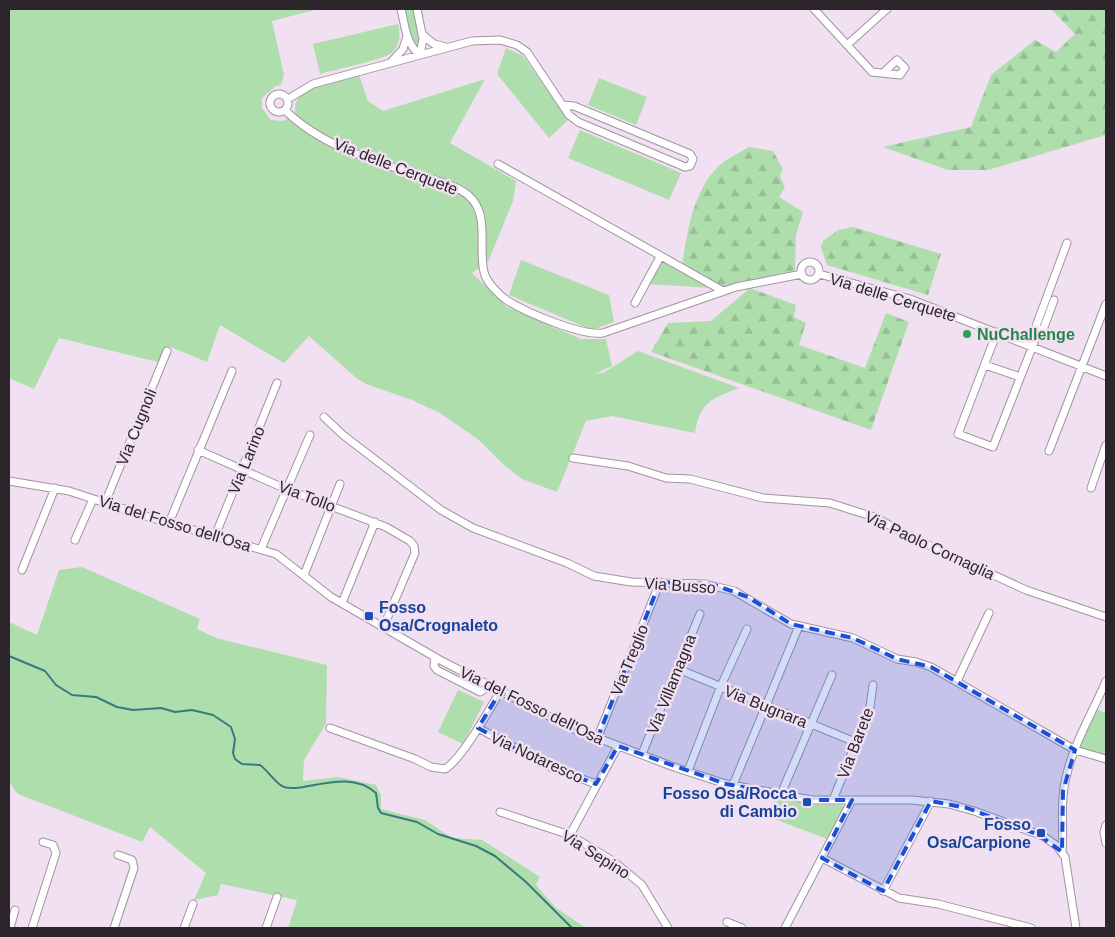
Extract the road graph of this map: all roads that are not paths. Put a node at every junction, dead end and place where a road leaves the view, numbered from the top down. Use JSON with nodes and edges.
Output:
{"nodes":[{"id":1,"x":401,"y":9,"type":"edge"},
{"id":2,"x":417,"y":9,"type":"edge"},
{"id":3,"x":814,"y":9,"type":"edge"},
{"id":4,"x":887,"y":9,"type":"edge"},
{"id":5,"x":423,"y":35,"type":"junction"},
{"id":6,"x":407,"y":36,"type":"junction"},
{"id":7,"x":847,"y":45,"type":"junction"},
{"id":8,"x":448,"y":48,"type":"junction"},
{"id":9,"x":420,"y":55,"type":"junction"},
{"id":10,"x":389,"y":64,"type":"junction"},
{"id":11,"x":883,"y":73,"type":"dead end"},
{"id":12,"x":288,"y":99,"type":"junction"},
{"id":13,"x":564,"y":105,"type":"junction"},
{"id":14,"x":285,"y":110,"type":"junction"},
{"id":15,"x":632,"y":130,"type":"junction"},
{"id":16,"x":626,"y":143,"type":"junction"},
{"id":17,"x":670,"y":145,"type":"junction"},
{"id":18,"x":664,"y":158,"type":"junction"},
{"id":19,"x":498,"y":164,"type":"dead end"},
{"id":20,"x":1067,"y":243,"type":"dead end"},
{"id":21,"x":660,"y":256,"type":"junction"},
{"id":22,"x":802,"y":274,"type":"junction"},
{"id":23,"x":819,"y":274,"type":"junction"},
{"id":24,"x":723,"y":292,"type":"junction"},
{"id":25,"x":1054,"y":300,"type":"dead end"},
{"id":26,"x":635,"y":303,"type":"dead end"},
{"id":27,"x":1106,"y":304,"type":"edge"},
{"id":28,"x":997,"y":332,"type":"junction"},
{"id":29,"x":1037,"y":336,"type":"junction"},
{"id":30,"x":1033,"y":346,"type":"junction"},
{"id":31,"x":167,"y":351,"type":"dead end"},
{"id":32,"x":985,"y":365,"type":"junction"},
{"id":33,"x":1083,"y":366,"type":"junction"},
{"id":34,"x":232,"y":371,"type":"dead end"},
{"id":35,"x":1106,"y":376,"type":"edge"},
{"id":36,"x":1020,"y":378,"type":"junction"},
{"id":37,"x":277,"y":384,"type":"dead end"},
{"id":38,"x":324,"y":417,"type":"dead end"},
{"id":39,"x":310,"y":435,"type":"dead end"},
{"id":40,"x":1106,"y":445,"type":"edge"},
{"id":41,"x":198,"y":450,"type":"junction"},
{"id":42,"x":1049,"y":451,"type":"dead end"},
{"id":43,"x":573,"y":458,"type":"dead end"},
{"id":44,"x":242,"y":470,"type":"junction"},
{"id":45,"x":9,"y":481,"type":"edge"},
{"id":46,"x":340,"y":484,"type":"dead end"},
{"id":47,"x":55,"y":488,"type":"junction"},
{"id":48,"x":1091,"y":488,"type":"dead end"},
{"id":49,"x":286,"y":489,"type":"junction"},
{"id":50,"x":93,"y":499,"type":"junction"},
{"id":51,"x":105,"y":503,"type":"junction"},
{"id":52,"x":331,"y":505,"type":"junction"},
{"id":53,"x":375,"y":522,"type":"junction"},
{"id":54,"x":169,"y":523,"type":"junction"},
{"id":55,"x":215,"y":536,"type":"junction"},
{"id":56,"x":75,"y":540,"type":"dead end"},
{"id":57,"x":261,"y":549,"type":"junction"},
{"id":58,"x":22,"y":570,"type":"dead end"},
{"id":59,"x":304,"y":575,"type":"junction"},
{"id":60,"x":660,"y":582,"type":"junction"},
{"id":61,"x":342,"y":603,"type":"junction"},
{"id":62,"x":989,"y":613,"type":"dead end"},
{"id":63,"x":700,"y":614,"type":"dead end"},
{"id":64,"x":1106,"y":617,"type":"edge"},
{"id":65,"x":799,"y":626,"type":"junction"},
{"id":66,"x":383,"y":628,"type":"junction"},
{"id":67,"x":747,"y":629,"type":"dead end"},
{"id":68,"x":678,"y":669,"type":"junction"},
{"id":69,"x":832,"y":675,"type":"dead end"},
{"id":70,"x":957,"y":681,"type":"junction"},
{"id":71,"x":1106,"y":681,"type":"edge"},
{"id":72,"x":873,"y":685,"type":"dead end"},
{"id":73,"x":720,"y":688,"type":"junction"},
{"id":74,"x":500,"y":692,"type":"junction"},
{"id":75,"x":766,"y":706,"type":"junction"},
{"id":76,"x":810,"y":724,"type":"junction"},
{"id":77,"x":330,"y":728,"type":"dead end"},
{"id":78,"x":478,"y":728,"type":"junction"},
{"id":79,"x":597,"y":738,"type":"junction"},
{"id":80,"x":855,"y":742,"type":"junction"},
{"id":81,"x":618,"y":746,"type":"junction"},
{"id":82,"x":1075,"y":750,"type":"junction"},
{"id":83,"x":642,"y":754,"type":"junction"},
{"id":84,"x":1106,"y":759,"type":"edge"},
{"id":85,"x":688,"y":772,"type":"junction"},
{"id":86,"x":596,"y":784,"type":"junction"},
{"id":87,"x":733,"y":785,"type":"junction"},
{"id":88,"x":782,"y":794,"type":"junction"},
{"id":89,"x":833,"y":800,"type":"junction"},
{"id":90,"x":852,"y":800,"type":"junction"},
{"id":91,"x":931,"y":801,"type":"junction"},
{"id":92,"x":500,"y":812,"type":"dead end"},
{"id":93,"x":1106,"y":825,"type":"edge"},
{"id":94,"x":570,"y":835,"type":"junction"},
{"id":95,"x":43,"y":842,"type":"dead end"},
{"id":96,"x":1106,"y":843,"type":"edge"},
{"id":97,"x":1062,"y":852,"type":"junction"},
{"id":98,"x":118,"y":855,"type":"dead end"},
{"id":99,"x":822,"y":858,"type":"junction"},
{"id":100,"x":883,"y":892,"type":"junction"},
{"id":101,"x":277,"y":897,"type":"dead end"},
{"id":102,"x":193,"y":904,"type":"dead end"},
{"id":103,"x":15,"y":910,"type":"dead end"},
{"id":104,"x":727,"y":922,"type":"dead end"},
{"id":105,"x":10,"y":928,"type":"edge"},
{"id":106,"x":32,"y":928,"type":"edge"},
{"id":107,"x":114,"y":928,"type":"edge"},
{"id":108,"x":184,"y":928,"type":"edge"},
{"id":109,"x":266,"y":928,"type":"edge"},
{"id":110,"x":668,"y":928,"type":"edge"},
{"id":111,"x":742,"y":928,"type":"edge"},
{"id":112,"x":785,"y":928,"type":"edge"},
{"id":113,"x":1031,"y":928,"type":"edge"},
{"id":114,"x":1076,"y":928,"type":"edge"}],
"edges":[{"from":1,"to":6,"type":"street"},
{"from":2,"to":5,"type":"street"},
{"from":3,"to":7,"type":"street"},
{"from":4,"to":7,"type":"street"},
{"from":5,"to":8,"type":"street"},
{"from":5,"to":9,"type":"street"},
{"from":6,"to":9,"type":"street"},
{"from":6,"to":10,"type":"street"},
{"from":7,"to":11,"type":"street"},
{"from":8,"to":9,"type":"street"},
{"from":8,"to":13,"type":"street"},
{"from":9,"to":10,"type":"street"},
{"from":10,"to":12,"type":"street"},
{"from":12,"to":14,"type":"street"},
{"from":12,"to":14,"type":"street"},
{"from":13,"to":15,"type":"street"},
{"from":13,"to":16,"type":"street"},
{"from":14,"to":24,"type":"street","name":"Via delle Cerquete"},
{"from":15,"to":16,"type":"street"},
{"from":15,"to":17,"type":"street"},
{"from":16,"to":18,"type":"street"},
{"from":17,"to":18,"type":"street"},
{"from":17,"to":18,"type":"street"},
{"from":19,"to":21,"type":"street"},
{"from":20,"to":29,"type":"street"},
{"from":21,"to":24,"type":"street"},
{"from":21,"to":26,"type":"street"},
{"from":22,"to":23,"type":"street"},
{"from":22,"to":23,"type":"street"},
{"from":22,"to":24,"type":"street","name":"Via delle Cerquete"},
{"from":23,"to":28,"type":"street","name":"Via delle Cerquete"},
{"from":25,"to":29,"type":"street"},
{"from":27,"to":33,"type":"street"},
{"from":28,"to":30,"type":"street","name":"Via delle Cerquete"},
{"from":28,"to":32,"type":"street"},
{"from":29,"to":30,"type":"street"},
{"from":30,"to":33,"type":"street","name":"Via delle Cerquete"},
{"from":30,"to":36,"type":"street"},
{"from":31,"to":51,"type":"street","name":"Via Cugnoli"},
{"from":32,"to":36,"type":"street"},
{"from":32,"to":36,"type":"street"},
{"from":33,"to":35,"type":"street","name":"Via delle Cerquete"},
{"from":33,"to":42,"type":"street"},
{"from":34,"to":41,"type":"street"},
{"from":37,"to":44,"type":"street","name":"Via Larino"},
{"from":38,"to":60,"type":"street","name":"Via Busso"},
{"from":39,"to":49,"type":"street"},
{"from":40,"to":48,"type":"street"},
{"from":41,"to":44,"type":"street","name":"Via Tollo"},
{"from":41,"to":54,"type":"street"},
{"from":43,"to":64,"type":"street","name":"Via Paolo Cornaglia"},
{"from":44,"to":49,"type":"street","name":"Via Tollo"},
{"from":44,"to":55,"type":"street","name":"Via Larino"},
{"from":45,"to":47,"type":"street","name":"Via del Fosso dell'Osa"},
{"from":46,"to":52,"type":"street"},
{"from":47,"to":50,"type":"street","name":"Via del Fosso dell'Osa"},
{"from":47,"to":58,"type":"street"},
{"from":49,"to":52,"type":"street","name":"Via Tollo"},
{"from":49,"to":57,"type":"street"},
{"from":50,"to":51,"type":"street","name":"Via del Fosso dell'Osa"},
{"from":50,"to":56,"type":"street"},
{"from":51,"to":54,"type":"street","name":"Via del Fosso dell'Osa"},
{"from":52,"to":53,"type":"street","name":"Via Tollo"},
{"from":52,"to":59,"type":"street"},
{"from":53,"to":61,"type":"street"},
{"from":53,"to":66,"type":"street","name":"Via Tollo"},
{"from":54,"to":55,"type":"street","name":"Via del Fosso dell'Osa"},
{"from":55,"to":57,"type":"street","name":"Via del Fosso dell'Osa"},
{"from":57,"to":59,"type":"street","name":"Via del Fosso dell'Osa"},
{"from":59,"to":61,"type":"street","name":"Via del Fosso dell'Osa"},
{"from":60,"to":65,"type":"street","name":"Via Busso"},
{"from":60,"to":79,"type":"street","name":"Via Treglio"},
{"from":61,"to":66,"type":"street","name":"Via del Fosso dell'Osa"},
{"from":62,"to":70,"type":"street"},
{"from":63,"to":68,"type":"street","name":"Via Villamagna"},
{"from":65,"to":70,"type":"street","name":"Via Busso"},
{"from":65,"to":75,"type":"street"},
{"from":66,"to":74,"type":"street","name":"Via del Fosso dell'Osa"},
{"from":67,"to":73,"type":"street"},
{"from":68,"to":73,"type":"street","name":"Via Bugnara"},
{"from":68,"to":83,"type":"street","name":"Via Villamagna"},
{"from":69,"to":76,"type":"street"},
{"from":70,"to":82,"type":"street","name":"Via Busso"},
{"from":71,"to":82,"type":"street"},
{"from":72,"to":80,"type":"street","name":"Via Barete"},
{"from":73,"to":75,"type":"street","name":"Via Bugnara"},
{"from":73,"to":85,"type":"street"},
{"from":74,"to":78,"type":"street"},
{"from":74,"to":79,"type":"street","name":"Via del Fosso dell'Osa"},
{"from":75,"to":76,"type":"street","name":"Via Bugnara"},
{"from":75,"to":87,"type":"street"},
{"from":76,"to":80,"type":"street","name":"Via Bugnara"},
{"from":76,"to":88,"type":"street"},
{"from":77,"to":78,"type":"street"},
{"from":78,"to":86,"type":"street","name":"Via Notaresco"},
{"from":79,"to":81,"type":"street","name":"Via del Fosso dell'Osa"},
{"from":80,"to":89,"type":"street","name":"Via Barete"},
{"from":81,"to":83,"type":"street","name":"Via del Fosso dell'Osa"},
{"from":81,"to":86,"type":"street"},
{"from":82,"to":84,"type":"street","name":"Via Busso"},
{"from":82,"to":97,"type":"street"},
{"from":83,"to":85,"type":"street","name":"Via del Fosso dell'Osa"},
{"from":85,"to":87,"type":"street","name":"Via del Fosso dell'Osa"},
{"from":86,"to":94,"type":"street"},
{"from":87,"to":88,"type":"street","name":"Via del Fosso dell'Osa"},
{"from":88,"to":89,"type":"street","name":"Via del Fosso dell'Osa"},
{"from":89,"to":90,"type":"street","name":"Via del Fosso dell'Osa"},
{"from":90,"to":91,"type":"street","name":"Via del Fosso dell'Osa"},
{"from":90,"to":99,"type":"street"},
{"from":91,"to":97,"type":"street","name":"Via del Fosso dell'Osa"},
{"from":91,"to":100,"type":"street"},
{"from":92,"to":94,"type":"street","name":"Via Sepino"},
{"from":93,"to":96,"type":"street"},
{"from":94,"to":110,"type":"street","name":"Via Sepino"},
{"from":95,"to":106,"type":"street"},
{"from":97,"to":114,"type":"street"},
{"from":98,"to":107,"type":"street"},
{"from":99,"to":100,"type":"street"},
{"from":99,"to":112,"type":"street"},
{"from":100,"to":113,"type":"street"},
{"from":101,"to":109,"type":"street"},
{"from":102,"to":108,"type":"street"},
{"from":103,"to":105,"type":"street"},
{"from":104,"to":111,"type":"street"}]}
